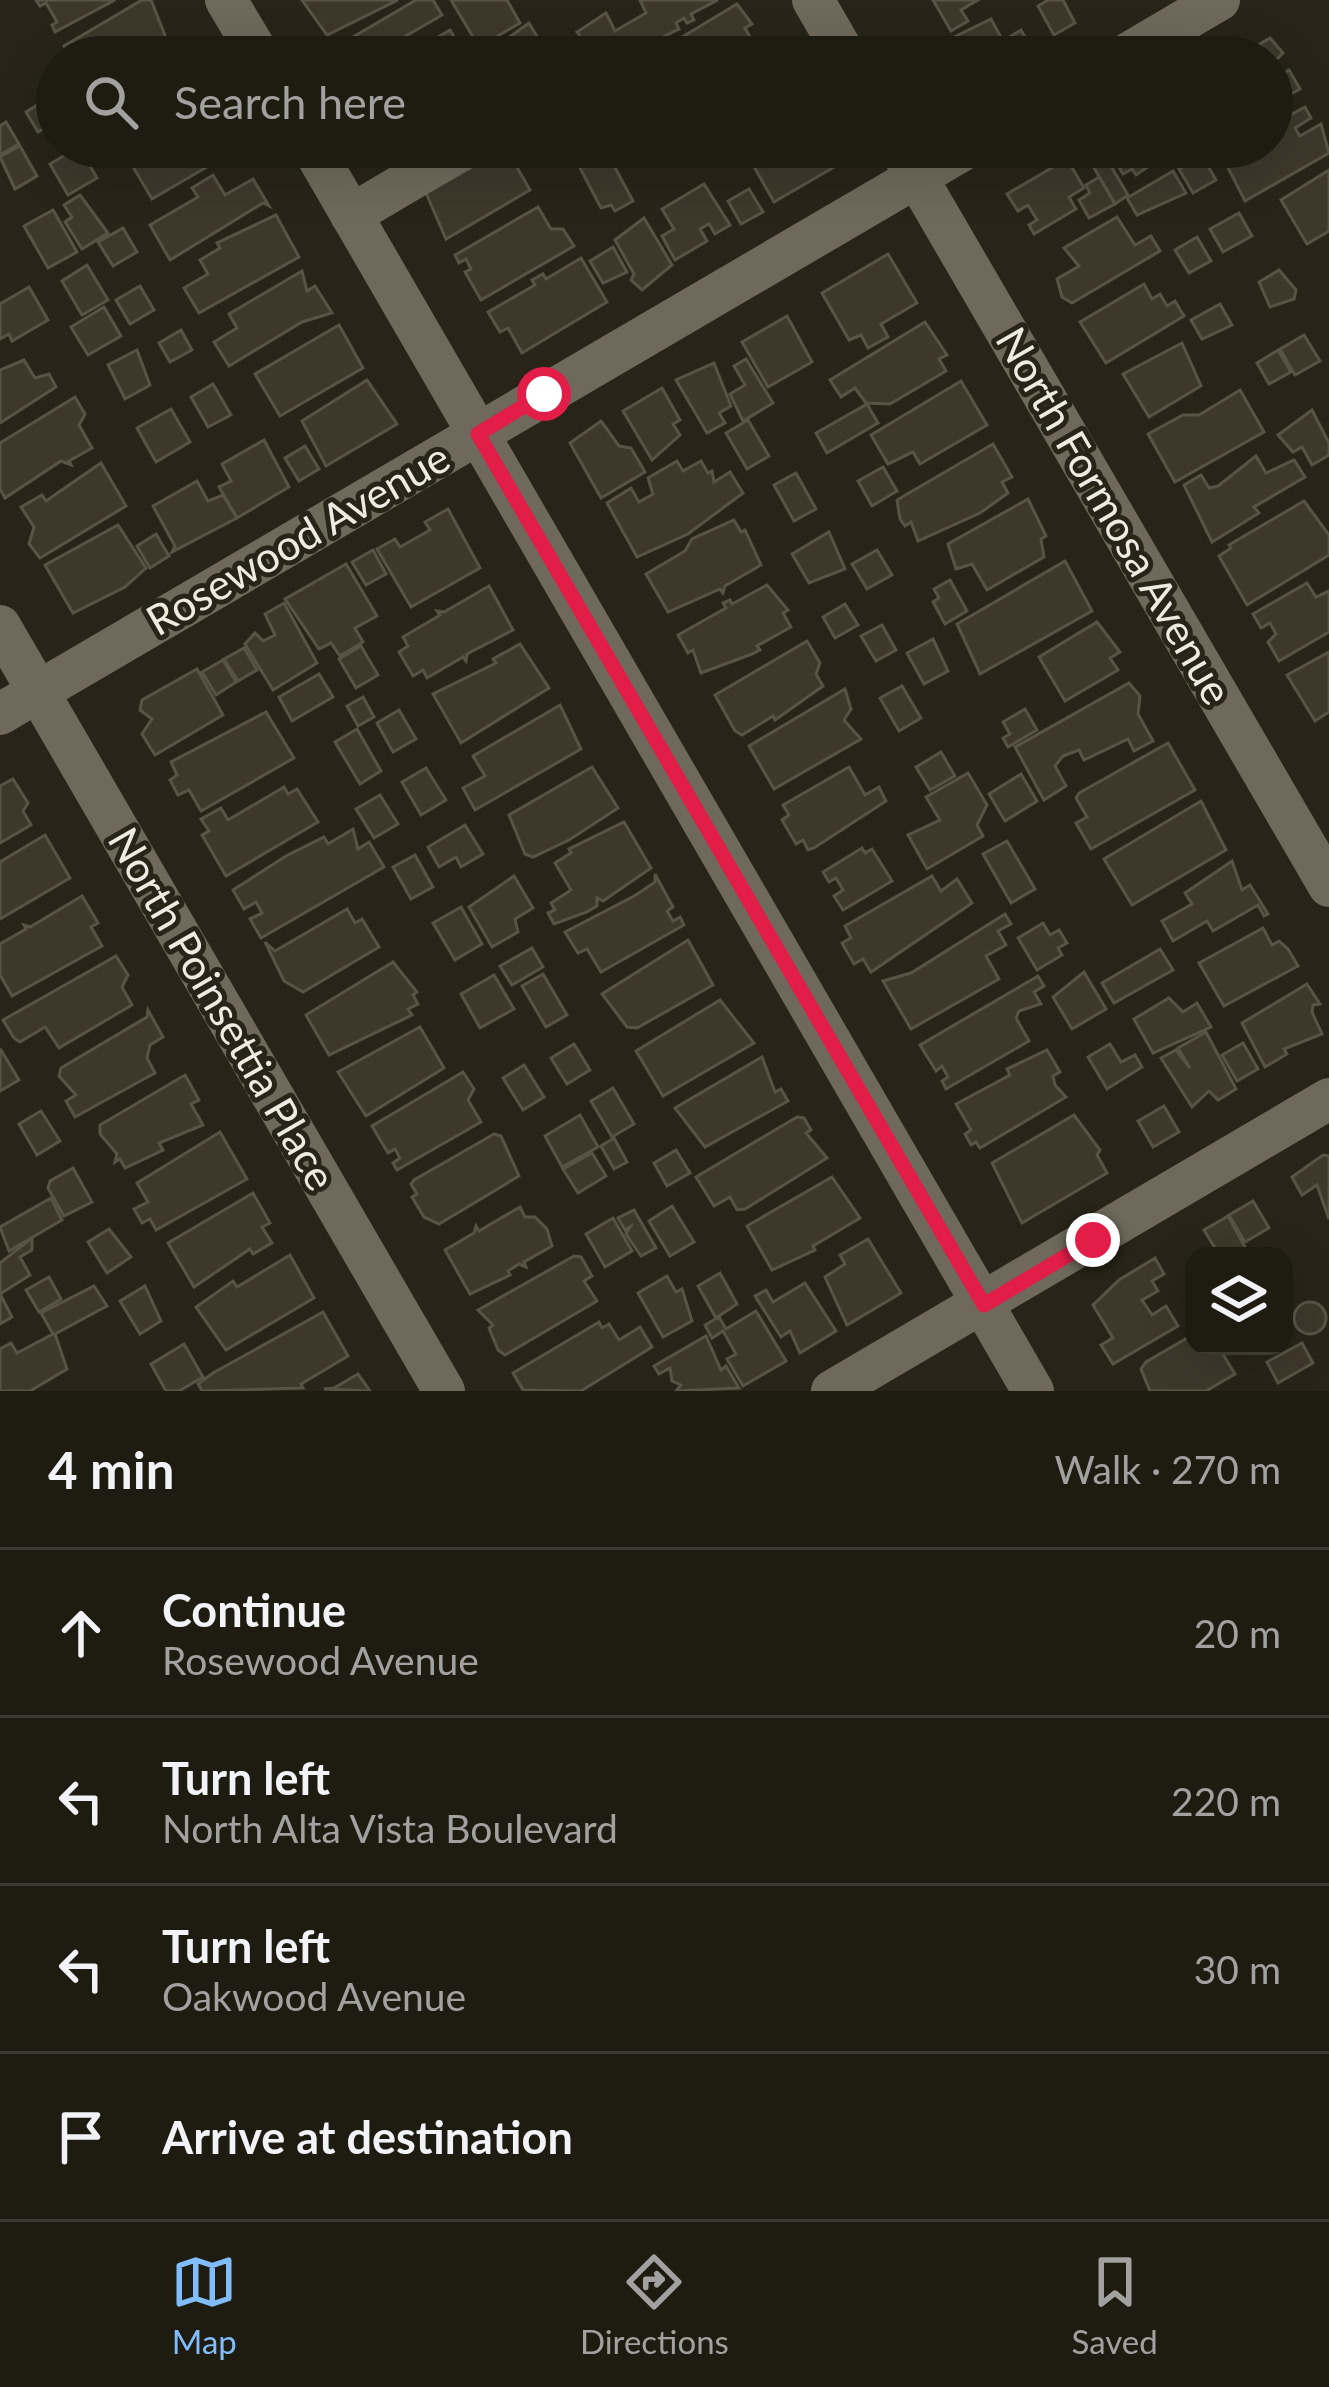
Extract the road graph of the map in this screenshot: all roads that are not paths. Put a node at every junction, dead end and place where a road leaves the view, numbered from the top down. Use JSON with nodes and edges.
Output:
{"nodes":[{"id":1,"x":226,"y":0,"type":"edge"},
{"id":2,"x":813,"y":0,"type":"edge"},
{"id":3,"x":1219,"y":0,"type":"edge"},
{"id":4,"x":247,"y":36,"type":"edge"},
{"id":5,"x":834,"y":36,"type":"edge"},
{"id":6,"x":1158,"y":36,"type":"edge"},
{"id":7,"x":324,"y":168,"type":"edge"},
{"id":8,"x":430,"y":168,"type":"edge"},
{"id":9,"x":898,"y":168,"type":"edge"},
{"id":10,"x":910,"y":168,"type":"edge"},
{"id":11,"x":351,"y":215,"type":"junction"},
{"id":12,"x":478,"y":434,"type":"junction"},
{"id":13,"x":0,"y":626,"type":"edge"},
{"id":14,"x":38,"y":692,"type":"junction"},
{"id":15,"x":0,"y":714,"type":"edge"},
{"id":16,"x":1329,"y":886,"type":"edge"},
{"id":17,"x":1329,"y":1099,"type":"edge"},
{"id":18,"x":984,"y":1305,"type":"junction"},
{"id":19,"x":444,"y":1391,"type":"edge"},
{"id":20,"x":832,"y":1391,"type":"edge"},
{"id":21,"x":1033,"y":1391,"type":"edge"}],
"edges":[{"from":1,"to":4,"type":"street"},
{"from":2,"to":5,"type":"street"},
{"from":3,"to":6,"type":"street"},
{"from":7,"to":11,"type":"street"},
{"from":8,"to":11,"type":"street"},
{"from":9,"to":12,"type":"street","name":"Rosewood Avenue"},
{"from":10,"to":16,"type":"street","name":"North Formosa Avenue"},
{"from":11,"to":12,"type":"street"},
{"from":12,"to":14,"type":"street","name":"Rosewood Avenue"},
{"from":12,"to":18,"type":"street"},
{"from":13,"to":14,"type":"street","name":"North Poinsettia Place"},
{"from":14,"to":15,"type":"street","name":"Rosewood Avenue"},
{"from":14,"to":19,"type":"street","name":"North Poinsettia Place"},
{"from":17,"to":18,"type":"street"},
{"from":18,"to":20,"type":"street"},
{"from":18,"to":21,"type":"street"}]}
